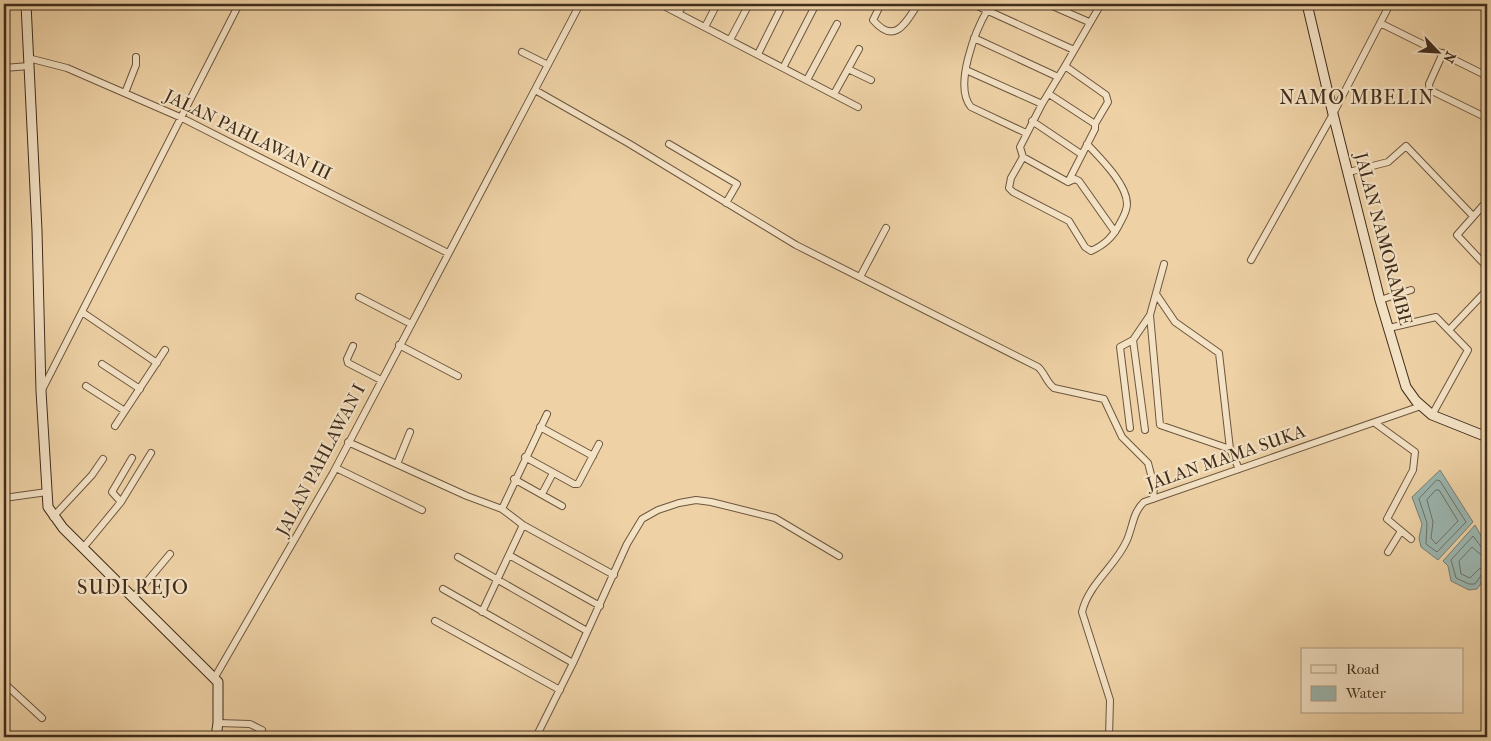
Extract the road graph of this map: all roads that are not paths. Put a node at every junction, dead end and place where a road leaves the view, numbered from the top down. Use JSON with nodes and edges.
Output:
{"nodes":[{"id":1,"x":26,"y":4,"type":"edge"},
{"id":2,"x":239,"y":4,"type":"edge"},
{"id":3,"x":580,"y":4,"type":"edge"},
{"id":4,"x":660,"y":4,"type":"edge"},
{"id":5,"x":684,"y":4,"type":"edge"},
{"id":6,"x":717,"y":4,"type":"edge"},
{"id":7,"x":749,"y":4,"type":"edge"},
{"id":8,"x":783,"y":4,"type":"edge"},
{"id":9,"x":816,"y":4,"type":"edge"},
{"id":10,"x":881,"y":4,"type":"edge"},
{"id":11,"x":918,"y":4,"type":"edge"},
{"id":12,"x":976,"y":4,"type":"edge"},
{"id":13,"x":1048,"y":4,"type":"edge"},
{"id":14,"x":1100,"y":4,"type":"edge"},
{"id":15,"x":1307,"y":4,"type":"edge"},
{"id":16,"x":1390,"y":4,"type":"edge"},
{"id":17,"x":988,"y":9,"type":"junction"},
{"id":18,"x":678,"y":13,"type":"junction"},
{"id":19,"x":1089,"y":22,"type":"junction"},
{"id":20,"x":1380,"y":23,"type":"junction"},
{"id":21,"x":837,"y":24,"type":"dead end"},
{"id":22,"x":705,"y":27,"type":"junction"},
{"id":23,"x":974,"y":38,"type":"junction"},
{"id":24,"x":730,"y":40,"type":"junction"},
{"id":25,"x":859,"y":49,"type":"dead end"},
{"id":26,"x":1074,"y":50,"type":"junction"},
{"id":27,"x":522,"y":52,"type":"dead end"},
{"id":28,"x":1443,"y":53,"type":"junction"},
{"id":29,"x":758,"y":54,"type":"junction"},
{"id":30,"x":136,"y":58,"type":"dead end"},
{"id":31,"x":28,"y":62,"type":"junction"},
{"id":32,"x":548,"y":65,"type":"junction"},
{"id":33,"x":1065,"y":66,"type":"junction"},
{"id":34,"x":4,"y":68,"type":"edge"},
{"id":35,"x":783,"y":68,"type":"junction"},
{"id":36,"x":848,"y":69,"type":"junction"},
{"id":37,"x":966,"y":70,"type":"junction"},
{"id":38,"x":1487,"y":75,"type":"edge"},
{"id":39,"x":1058,"y":77,"type":"junction"},
{"id":40,"x":807,"y":80,"type":"junction"},
{"id":41,"x":871,"y":80,"type":"dead end"},
{"id":42,"x":535,"y":90,"type":"junction"},
{"id":43,"x":126,"y":93,"type":"junction"},
{"id":44,"x":834,"y":94,"type":"junction"},
{"id":45,"x":1049,"y":94,"type":"junction"},
{"id":46,"x":1042,"y":104,"type":"junction"},
{"id":47,"x":858,"y":107,"type":"dead end"},
{"id":48,"x":1333,"y":114,"type":"junction"},
{"id":49,"x":182,"y":118,"type":"junction"},
{"id":50,"x":1487,"y":118,"type":"edge"},
{"id":51,"x":1032,"y":121,"type":"junction"},
{"id":52,"x":1095,"y":124,"type":"junction"},
{"id":53,"x":1026,"y":133,"type":"junction"},
{"id":54,"x":669,"y":144,"type":"dead end"},
{"id":55,"x":1087,"y":144,"type":"junction"},
{"id":56,"x":1081,"y":154,"type":"junction"},
{"id":57,"x":1024,"y":157,"type":"junction"},
{"id":58,"x":1349,"y":172,"type":"junction"},
{"id":59,"x":1068,"y":182,"type":"junction"},
{"id":60,"x":1487,"y":201,"type":"edge"},
{"id":61,"x":726,"y":203,"type":"junction"},
{"id":62,"x":1473,"y":216,"type":"junction"},
{"id":63,"x":886,"y":228,"type":"dead end"},
{"id":64,"x":1115,"y":232,"type":"junction"},
{"id":65,"x":448,"y":253,"type":"junction"},
{"id":66,"x":1251,"y":260,"type":"dead end"},
{"id":67,"x":1164,"y":264,"type":"dead end"},
{"id":68,"x":1487,"y":267,"type":"edge"},
{"id":69,"x":860,"y":277,"type":"junction"},
{"id":70,"x":1411,"y":290,"type":"dead end"},
{"id":71,"x":1487,"y":290,"type":"edge"},
{"id":72,"x":1156,"y":294,"type":"junction"},
{"id":73,"x":359,"y":297,"type":"dead end"},
{"id":74,"x":1380,"y":300,"type":"junction"},
{"id":75,"x":82,"y":312,"type":"junction"},
{"id":76,"x":1150,"y":315,"type":"junction"},
{"id":77,"x":412,"y":324,"type":"junction"},
{"id":78,"x":1389,"y":328,"type":"junction"},
{"id":79,"x":1450,"y":329,"type":"junction"},
{"id":80,"x":1133,"y":340,"type":"junction"},
{"id":81,"x":400,"y":345,"type":"junction"},
{"id":82,"x":353,"y":346,"type":"dead end"},
{"id":83,"x":166,"y":350,"type":"dead end"},
{"id":84,"x":157,"y":363,"type":"junction"},
{"id":85,"x":102,"y":364,"type":"dead end"},
{"id":86,"x":458,"y":376,"type":"dead end"},
{"id":87,"x":381,"y":380,"type":"junction"},
{"id":88,"x":86,"y":386,"type":"dead end"},
{"id":89,"x":140,"y":389,"type":"junction"},
{"id":90,"x":41,"y":391,"type":"junction"},
{"id":91,"x":1421,"y":406,"type":"junction"},
{"id":92,"x":125,"y":411,"type":"junction"},
{"id":93,"x":547,"y":414,"type":"dead end"},
{"id":94,"x":1432,"y":415,"type":"junction"},
{"id":95,"x":1375,"y":424,"type":"junction"},
{"id":96,"x":115,"y":426,"type":"dead end"},
{"id":97,"x":540,"y":428,"type":"junction"},
{"id":98,"x":1130,"y":428,"type":"dead end"},
{"id":99,"x":1145,"y":430,"type":"dead end"},
{"id":100,"x":410,"y":432,"type":"dead end"},
{"id":101,"x":1487,"y":437,"type":"edge"},
{"id":102,"x":348,"y":442,"type":"junction"},
{"id":103,"x":599,"y":444,"type":"dead end"},
{"id":104,"x":1230,"y":449,"type":"junction"},
{"id":105,"x":151,"y":453,"type":"dead end"},
{"id":106,"x":593,"y":456,"type":"junction"},
{"id":107,"x":525,"y":457,"type":"junction"},
{"id":108,"x":132,"y":458,"type":"dead end"},
{"id":109,"x":103,"y":459,"type":"dead end"},
{"id":110,"x":397,"y":464,"type":"junction"},
{"id":111,"x":336,"y":468,"type":"junction"},
{"id":112,"x":1239,"y":470,"type":"junction"},
{"id":113,"x":553,"y":473,"type":"junction"},
{"id":114,"x":514,"y":479,"type":"junction"},
{"id":115,"x":47,"y":492,"type":"junction"},
{"id":116,"x":542,"y":494,"type":"junction"},
{"id":117,"x":4,"y":498,"type":"edge"},
{"id":118,"x":1152,"y":499,"type":"junction"},
{"id":119,"x":121,"y":502,"type":"junction"},
{"id":120,"x":562,"y":506,"type":"dead end"},
{"id":121,"x":502,"y":509,"type":"junction"},
{"id":122,"x":422,"y":510,"type":"dead end"},
{"id":123,"x":53,"y":517,"type":"junction"},
{"id":124,"x":523,"y":525,"type":"junction"},
{"id":125,"x":1401,"y":531,"type":"junction"},
{"id":126,"x":1411,"y":539,"type":"dead end"},
{"id":127,"x":83,"y":548,"type":"junction"},
{"id":128,"x":1388,"y":552,"type":"dead end"},
{"id":129,"x":170,"y":554,"type":"dead end"},
{"id":130,"x":509,"y":555,"type":"junction"},
{"id":131,"x":458,"y":556,"type":"dead end"},
{"id":132,"x":839,"y":556,"type":"dead end"},
{"id":133,"x":614,"y":575,"type":"junction"},
{"id":134,"x":497,"y":581,"type":"junction"},
{"id":135,"x":443,"y":589,"type":"dead end"},
{"id":136,"x":134,"y":597,"type":"junction"},
{"id":137,"x":600,"y":606,"type":"junction"},
{"id":138,"x":482,"y":612,"type":"junction"},
{"id":139,"x":435,"y":621,"type":"dead end"},
{"id":140,"x":587,"y":632,"type":"junction"},
{"id":141,"x":573,"y":663,"type":"junction"},
{"id":142,"x":215,"y":678,"type":"junction"},
{"id":143,"x":4,"y":683,"type":"edge"},
{"id":144,"x":560,"y":690,"type":"junction"},
{"id":145,"x":42,"y":718,"type":"dead end"},
{"id":146,"x":218,"y":723,"type":"junction"},
{"id":147,"x":262,"y":730,"type":"dead end"},
{"id":148,"x":216,"y":737,"type":"edge"},
{"id":149,"x":536,"y":737,"type":"edge"},
{"id":150,"x":1108,"y":737,"type":"edge"}],
"edges":[{"from":1,"to":31,"type":"main road"},
{"from":2,"to":49,"type":"street"},
{"from":3,"to":32,"type":"street","name":"JALAN PAHLAWAN I"},
{"from":4,"to":18,"type":"street"},
{"from":5,"to":18,"type":"street"},
{"from":6,"to":22,"type":"street"},
{"from":7,"to":24,"type":"street"},
{"from":8,"to":29,"type":"street"},
{"from":9,"to":35,"type":"street"},
{"from":10,"to":11,"type":"street"},
{"from":12,"to":17,"type":"street"},
{"from":13,"to":19,"type":"street"},
{"from":14,"to":19,"type":"street"},
{"from":15,"to":48,"type":"main road","name":"JALAN NAMORAMBE"},
{"from":16,"to":20,"type":"street"},
{"from":17,"to":23,"type":"street"},
{"from":17,"to":26,"type":"street"},
{"from":18,"to":22,"type":"street"},
{"from":19,"to":26,"type":"street"},
{"from":20,"to":28,"type":"street"},
{"from":20,"to":48,"type":"street"},
{"from":21,"to":40,"type":"street"},
{"from":22,"to":24,"type":"street"},
{"from":23,"to":37,"type":"street"},
{"from":23,"to":39,"type":"street"},
{"from":24,"to":29,"type":"street"},
{"from":25,"to":36,"type":"street"},
{"from":26,"to":33,"type":"street"},
{"from":27,"to":32,"type":"street"},
{"from":28,"to":38,"type":"street"},
{"from":28,"to":50,"type":"street"},
{"from":29,"to":35,"type":"street"},
{"from":30,"to":43,"type":"street"},
{"from":31,"to":34,"type":"street","name":"JALAN PAHLAWAN III"},
{"from":31,"to":43,"type":"street","name":"JALAN PAHLAWAN III"},
{"from":31,"to":90,"type":"main road"},
{"from":32,"to":42,"type":"street","name":"JALAN PAHLAWAN I"},
{"from":33,"to":39,"type":"street"},
{"from":33,"to":52,"type":"street"},
{"from":35,"to":40,"type":"street"},
{"from":36,"to":41,"type":"street"},
{"from":36,"to":44,"type":"street"},
{"from":37,"to":46,"type":"street"},
{"from":37,"to":53,"type":"street"},
{"from":39,"to":45,"type":"street"},
{"from":40,"to":44,"type":"street"},
{"from":42,"to":61,"type":"street"},
{"from":42,"to":65,"type":"street","name":"JALAN PAHLAWAN I"},
{"from":43,"to":49,"type":"street","name":"JALAN PAHLAWAN III"},
{"from":44,"to":47,"type":"street"},
{"from":45,"to":46,"type":"street"},
{"from":45,"to":52,"type":"street"},
{"from":46,"to":51,"type":"street"},
{"from":48,"to":58,"type":"main road","name":"JALAN NAMORAMBE"},
{"from":48,"to":66,"type":"street"},
{"from":49,"to":65,"type":"street","name":"JALAN PAHLAWAN III"},
{"from":49,"to":75,"type":"street"},
{"from":51,"to":53,"type":"street"},
{"from":51,"to":56,"type":"street"},
{"from":52,"to":55,"type":"street"},
{"from":53,"to":57,"type":"street"},
{"from":54,"to":61,"type":"street"},
{"from":55,"to":56,"type":"street"},
{"from":55,"to":64,"type":"street"},
{"from":56,"to":59,"type":"street"},
{"from":57,"to":59,"type":"street"},
{"from":57,"to":64,"type":"street"},
{"from":58,"to":62,"type":"street"},
{"from":58,"to":74,"type":"main road","name":"JALAN NAMORAMBE"},
{"from":59,"to":64,"type":"street"},
{"from":60,"to":62,"type":"street"},
{"from":61,"to":69,"type":"street"},
{"from":62,"to":68,"type":"street"},
{"from":63,"to":69,"type":"street"},
{"from":65,"to":77,"type":"street","name":"JALAN PAHLAWAN I"},
{"from":67,"to":72,"type":"street"},
{"from":69,"to":118,"type":"street"},
{"from":70,"to":74,"type":"street"},
{"from":71,"to":79,"type":"street"},
{"from":72,"to":76,"type":"street"},
{"from":72,"to":104,"type":"street"},
{"from":73,"to":77,"type":"street"},
{"from":74,"to":78,"type":"main road","name":"JALAN NAMORAMBE"},
{"from":75,"to":84,"type":"street"},
{"from":75,"to":90,"type":"street"},
{"from":76,"to":80,"type":"street"},
{"from":76,"to":104,"type":"street"},
{"from":77,"to":81,"type":"street","name":"JALAN PAHLAWAN I"},
{"from":78,"to":79,"type":"street"},
{"from":78,"to":91,"type":"main road","name":"JALAN NAMORAMBE"},
{"from":79,"to":94,"type":"street"},
{"from":80,"to":98,"type":"street"},
{"from":80,"to":99,"type":"street"},
{"from":81,"to":86,"type":"street"},
{"from":81,"to":87,"type":"street","name":"JALAN PAHLAWAN I"},
{"from":82,"to":87,"type":"street"},
{"from":83,"to":84,"type":"street"},
{"from":84,"to":89,"type":"street"},
{"from":85,"to":89,"type":"street"},
{"from":87,"to":102,"type":"street","name":"JALAN PAHLAWAN I"},
{"from":88,"to":92,"type":"street"},
{"from":89,"to":92,"type":"street"},
{"from":90,"to":115,"type":"main road"},
{"from":91,"to":94,"type":"main road","name":"JALAN NAMORAMBE"},
{"from":91,"to":95,"type":"street","name":"JALAN MAMA SUKA"},
{"from":92,"to":96,"type":"street"},
{"from":93,"to":97,"type":"street"},
{"from":94,"to":101,"type":"main road","name":"JALAN NAMORAMBE"},
{"from":95,"to":112,"type":"street","name":"JALAN MAMA SUKA"},
{"from":95,"to":125,"type":"street"},
{"from":97,"to":106,"type":"street"},
{"from":97,"to":107,"type":"street"},
{"from":100,"to":110,"type":"street"},
{"from":102,"to":110,"type":"street"},
{"from":102,"to":111,"type":"street","name":"JALAN PAHLAWAN I"},
{"from":103,"to":106,"type":"street"},
{"from":104,"to":112,"type":"street"},
{"from":105,"to":119,"type":"street"},
{"from":106,"to":113,"type":"street"},
{"from":107,"to":113,"type":"street"},
{"from":107,"to":114,"type":"street"},
{"from":108,"to":119,"type":"street"},
{"from":109,"to":123,"type":"street"},
{"from":110,"to":121,"type":"street"},
{"from":111,"to":122,"type":"street"},
{"from":111,"to":142,"type":"street","name":"JALAN PAHLAWAN I"},
{"from":112,"to":118,"type":"street","name":"JALAN MAMA SUKA"},
{"from":113,"to":116,"type":"street"},
{"from":114,"to":116,"type":"street"},
{"from":114,"to":121,"type":"street"},
{"from":115,"to":117,"type":"street"},
{"from":115,"to":123,"type":"main road"},
{"from":116,"to":120,"type":"street"},
{"from":118,"to":150,"type":"street","name":"JALAN MAMA SUKA"},
{"from":119,"to":127,"type":"street"},
{"from":121,"to":124,"type":"street"},
{"from":123,"to":127,"type":"main road"},
{"from":124,"to":130,"type":"street"},
{"from":124,"to":133,"type":"street"},
{"from":125,"to":126,"type":"street"},
{"from":125,"to":128,"type":"street"},
{"from":127,"to":136,"type":"main road"},
{"from":129,"to":136,"type":"street"},
{"from":130,"to":134,"type":"street"},
{"from":130,"to":137,"type":"street"},
{"from":131,"to":134,"type":"street"},
{"from":132,"to":133,"type":"street"},
{"from":133,"to":137,"type":"street"},
{"from":134,"to":138,"type":"street"},
{"from":134,"to":140,"type":"street"},
{"from":135,"to":138,"type":"street"},
{"from":136,"to":142,"type":"main road"},
{"from":137,"to":140,"type":"street"},
{"from":138,"to":141,"type":"street"},
{"from":139,"to":144,"type":"street"},
{"from":140,"to":141,"type":"street"},
{"from":141,"to":144,"type":"street"},
{"from":142,"to":146,"type":"main road"},
{"from":143,"to":145,"type":"street"},
{"from":144,"to":149,"type":"street"},
{"from":146,"to":147,"type":"street"},
{"from":146,"to":148,"type":"main road"}]}
